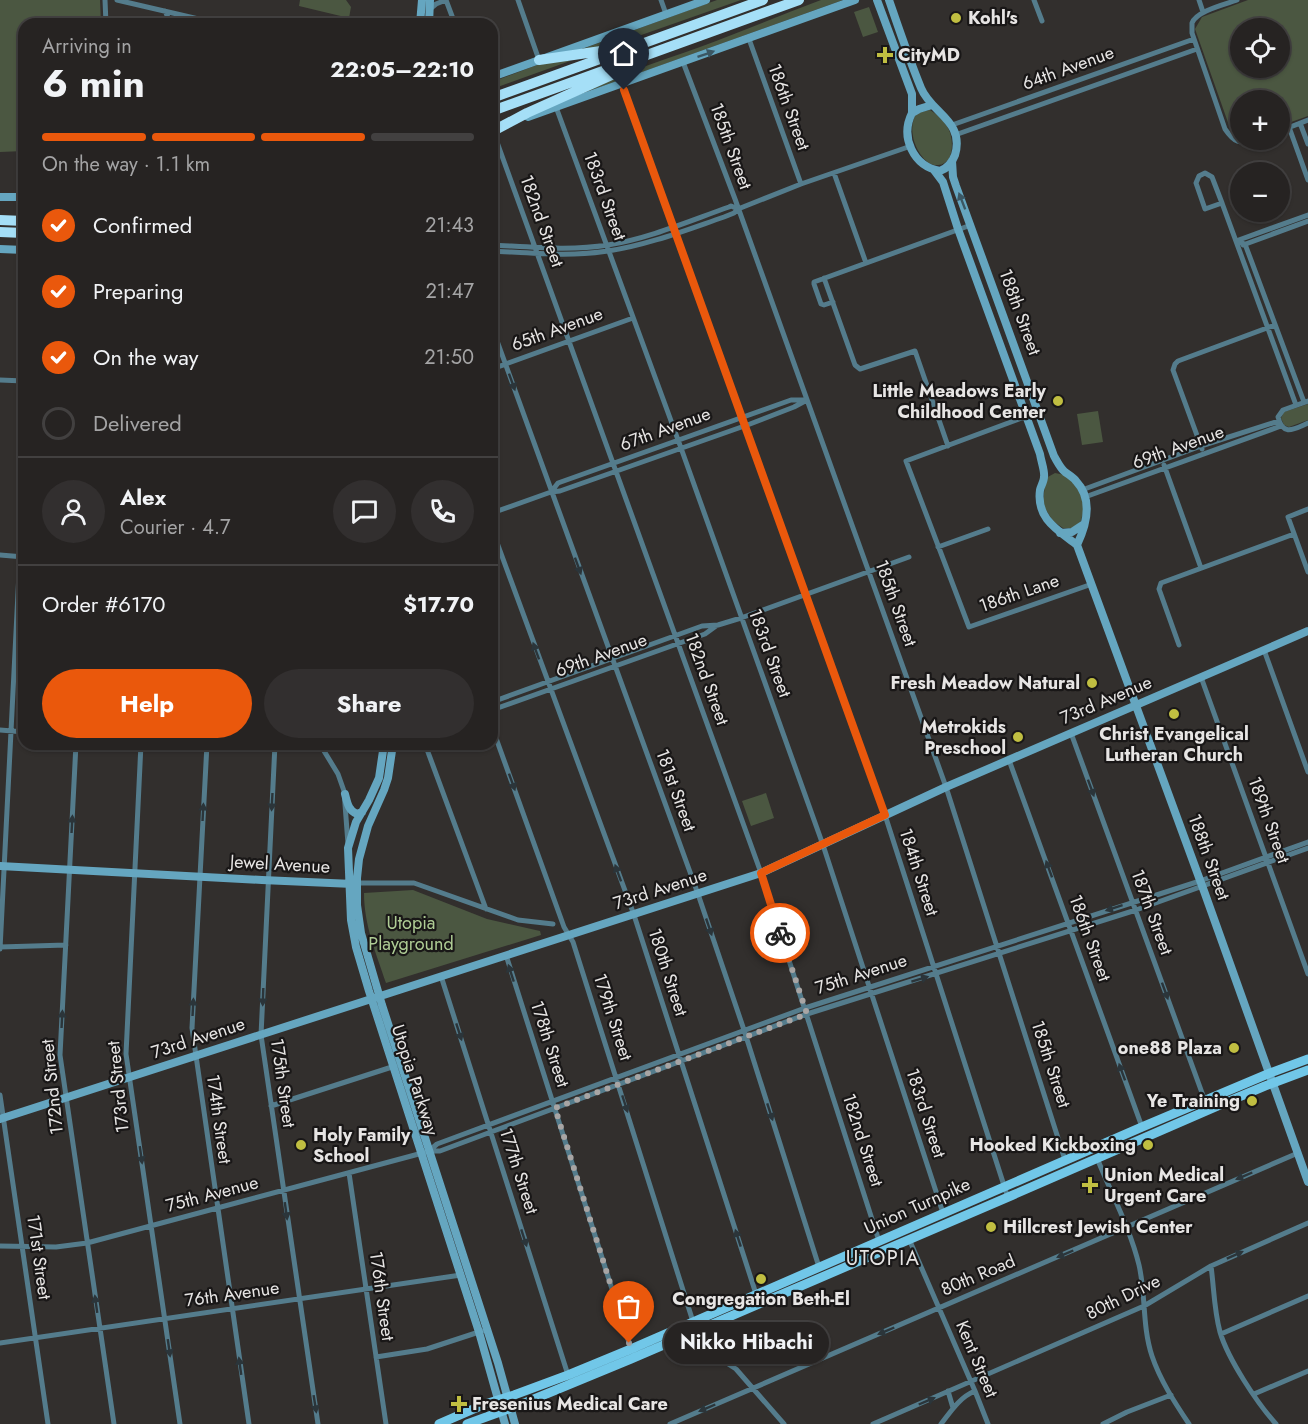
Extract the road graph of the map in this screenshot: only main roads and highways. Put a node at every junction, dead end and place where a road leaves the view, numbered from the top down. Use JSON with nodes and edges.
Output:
{"nodes":[{"id":1,"x":763,"y":0,"type":"edge"},
{"id":2,"x":799,"y":0,"type":"edge"},
{"id":3,"x":693,"y":25,"type":"junction"},
{"id":4,"x":704,"y":34,"type":"junction"},
{"id":5,"x":539,"y":60,"type":"road end"},
{"id":6,"x":498,"y":96,"type":"edge"},
{"id":7,"x":498,"y":109,"type":"edge"},
{"id":8,"x":498,"y":128,"type":"edge"},
{"id":9,"x":0,"y":220,"type":"edge"},
{"id":10,"x":18,"y":221,"type":"edge"},
{"id":11,"x":0,"y":231,"type":"edge"},
{"id":12,"x":18,"y":232,"type":"edge"},
{"id":13,"x":1308,"y":1059,"type":"edge"},
{"id":14,"x":1308,"y":1070,"type":"edge"},
{"id":15,"x":1271,"y":1078,"type":"junction"},
{"id":16,"x":695,"y":1326,"type":"junction"},
{"id":17,"x":439,"y":1424,"type":"edge"},
{"id":18,"x":468,"y":1424,"type":"edge"}],
"edges":[{"from":1,"to":3,"type":"highway"},
{"from":2,"to":4,"type":"highway"},
{"from":3,"to":5,"type":"highway"},
{"from":3,"to":6,"type":"highway"},
{"from":4,"to":7,"type":"highway"},
{"from":4,"to":8,"type":"highway"},
{"from":9,"to":10,"type":"highway"},
{"from":11,"to":12,"type":"highway"},
{"from":13,"to":15,"type":"main road","name":"Union Turnpike"},
{"from":14,"to":15,"type":"main road","name":"Union Turnpike"},
{"from":15,"to":16,"type":"main road","name":"Union Turnpike"},
{"from":15,"to":16,"type":"main road","name":"Union Turnpike"},
{"from":16,"to":17,"type":"main road","name":"Union Turnpike"},
{"from":16,"to":18,"type":"main road","name":"Union Turnpike"}]}
